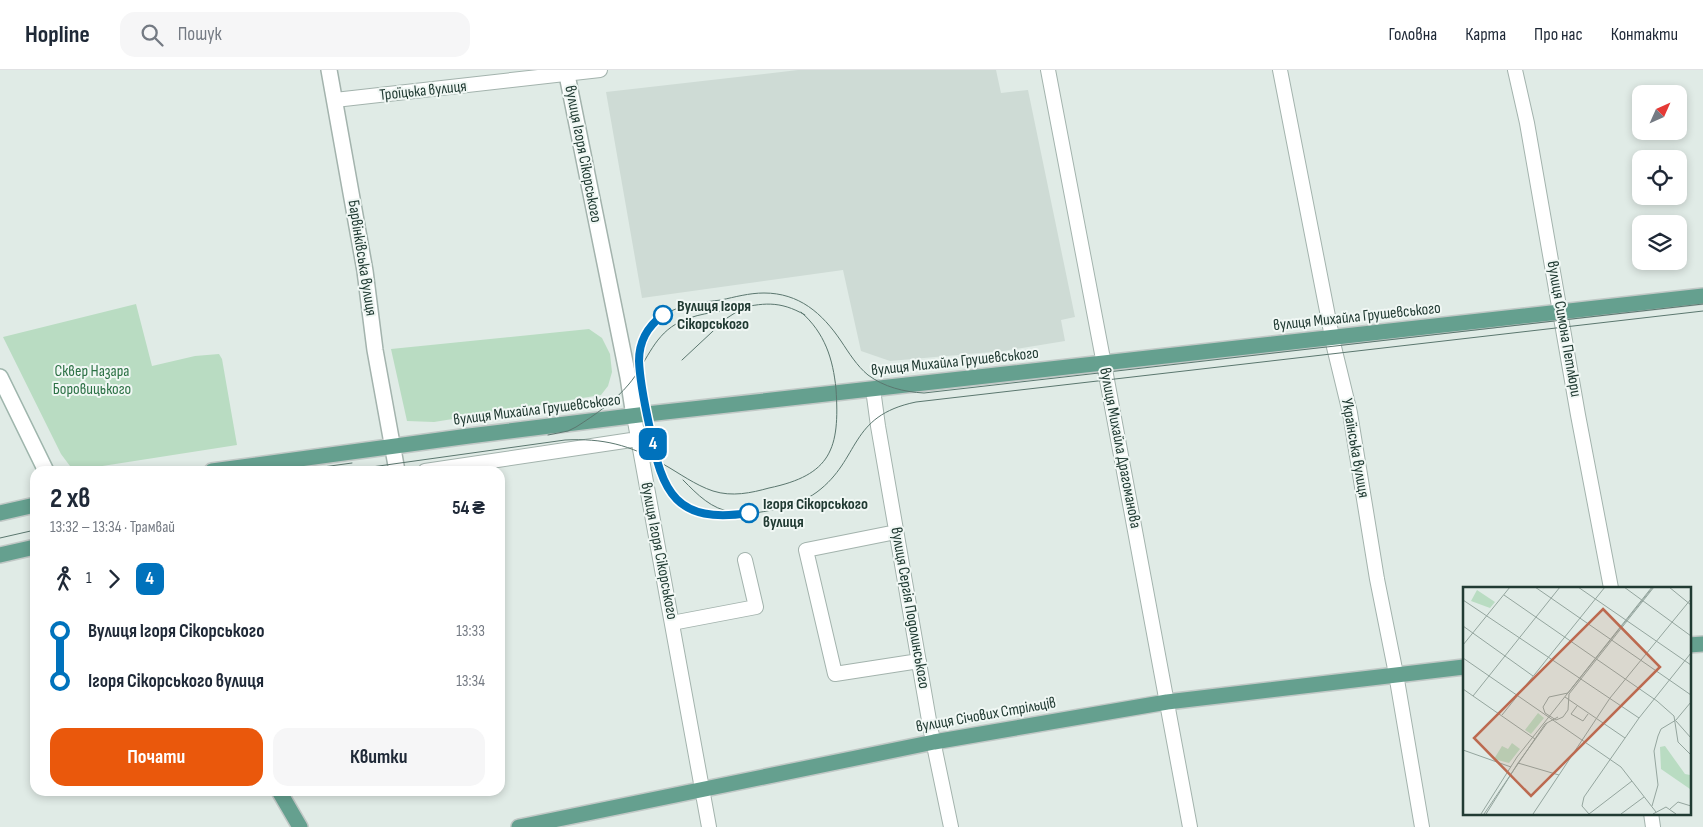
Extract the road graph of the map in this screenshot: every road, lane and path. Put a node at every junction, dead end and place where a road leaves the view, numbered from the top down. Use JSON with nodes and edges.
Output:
{"nodes":[{"id":1,"x":329,"y":70,"type":"edge"},
{"id":2,"x":600,"y":70,"type":"edge"},
{"id":3,"x":1048,"y":70,"type":"edge"},
{"id":4,"x":1280,"y":70,"type":"edge"},
{"id":5,"x":1516,"y":70,"type":"edge"},
{"id":6,"x":566,"y":72,"type":"edge"},
{"id":7,"x":335,"y":100,"type":"junction"},
{"id":8,"x":1703,"y":296,"type":"edge"},
{"id":9,"x":1561,"y":312,"type":"junction"},
{"id":10,"x":1332,"y":337,"type":"junction"},
{"id":11,"x":1104,"y":364,"type":"junction"},
{"id":12,"x":0,"y":377,"type":"edge"},
{"id":13,"x":873,"y":389,"type":"junction"},
{"id":14,"x":634,"y":416,"type":"junction"},
{"id":15,"x":638,"y":439,"type":"junction"},
{"id":16,"x":393,"y":447,"type":"junction"},
{"id":17,"x":44,"y":466,"type":"edge"},
{"id":18,"x":250,"y":466,"type":"edge"},
{"id":19,"x":396,"y":466,"type":"edge"},
{"id":20,"x":457,"y":466,"type":"edge"},
{"id":21,"x":30,"y":506,"type":"edge"},
{"id":22,"x":0,"y":513,"type":"edge"},
{"id":23,"x":896,"y":532,"type":"junction"},
{"id":24,"x":30,"y":548,"type":"edge"},
{"id":25,"x":0,"y":555,"type":"edge"},
{"id":26,"x":746,"y":560,"type":"dead end"},
{"id":27,"x":1611,"y":587,"type":"edge"},
{"id":28,"x":672,"y":623,"type":"junction"},
{"id":29,"x":1703,"y":644,"type":"edge"},
{"id":30,"x":1690,"y":645,"type":"edge"},
{"id":31,"x":919,"y":661,"type":"junction"},
{"id":32,"x":1463,"y":667,"type":"edge"},
{"id":33,"x":1396,"y":674,"type":"junction"},
{"id":34,"x":1167,"y":702,"type":"junction"},
{"id":35,"x":934,"y":742,"type":"junction"},
{"id":36,"x":702,"y":790,"type":"junction"},
{"id":37,"x":283,"y":796,"type":"edge"},
{"id":38,"x":1651,"y":814,"type":"edge"},
{"id":39,"x":300,"y":827,"type":"edge"},
{"id":40,"x":519,"y":827,"type":"edge"},
{"id":41,"x":709,"y":827,"type":"edge"},
{"id":42,"x":951,"y":827,"type":"edge"},
{"id":43,"x":1190,"y":827,"type":"edge"},
{"id":44,"x":1422,"y":827,"type":"edge"},
{"id":45,"x":1653,"y":827,"type":"edge"}],
"edges":[{"from":1,"to":7,"type":"street","name":"Барвінківська вулиця"},
{"from":2,"to":6,"type":"street","name":"Троїцька вулиця"},
{"from":3,"to":11,"type":"street","name":"вулиця Михайла Драгоманова"},
{"from":4,"to":10,"type":"street","name":"Українська вулиця"},
{"from":5,"to":9,"type":"street","name":"вулиця Симона Петлюри"},
{"from":6,"to":7,"type":"street","name":"Троїцька вулиця"},
{"from":6,"to":14,"type":"street","name":"вулиця Ігоря Сікорського"},
{"from":7,"to":16,"type":"street","name":"Барвінківська вулиця"},
{"from":8,"to":9,"type":"main road","name":"вулиця Михайла Грушевського"},
{"from":9,"to":10,"type":"main road","name":"вулиця Михайла Грушевського"},
{"from":9,"to":27,"type":"street","name":"вулиця Симона Петлюри"},
{"from":10,"to":11,"type":"main road","name":"вулиця Михайла Грушевського"},
{"from":10,"to":33,"type":"street","name":"Українська вулиця"},
{"from":11,"to":13,"type":"main road","name":"вулиця Михайла Грушевського"},
{"from":11,"to":34,"type":"street","name":"вулиця Михайла Драгоманова"},
{"from":12,"to":17,"type":"street"},
{"from":13,"to":14,"type":"main road","name":"вулиця Михайла Грушевського"},
{"from":13,"to":23,"type":"street","name":"вулиця Сергія Подолинського"},
{"from":14,"to":15,"type":"street","name":"вулиця Ігоря Сікорського"},
{"from":14,"to":16,"type":"main road","name":"вулиця Михайла Грушевського"},
{"from":15,"to":20,"type":"street"},
{"from":15,"to":28,"type":"street","name":"вулиця Ігоря Сікорського"},
{"from":16,"to":18,"type":"main road","name":"вулиця Михайла Грушевського"},
{"from":16,"to":19,"type":"street","name":"Барвінківська вулиця"},
{"from":21,"to":22,"type":"main road"},
{"from":23,"to":31,"type":"street","name":"вулиця Сергія Подолинського"},
{"from":23,"to":31,"type":"street"},
{"from":24,"to":25,"type":"main road"},
{"from":26,"to":28,"type":"street"},
{"from":28,"to":36,"type":"street","name":"вулиця Ігоря Сікорського"},
{"from":29,"to":30,"type":"main road"},
{"from":31,"to":35,"type":"street","name":"вулиця Сергія Подолинського"},
{"from":32,"to":33,"type":"main road","name":"вулиця Січових Стрільців"},
{"from":33,"to":34,"type":"main road","name":"вулиця Січових Стрільців"},
{"from":33,"to":44,"type":"street","name":"Українська вулиця"},
{"from":34,"to":35,"type":"main road","name":"вулиця Січових Стрільців"},
{"from":34,"to":43,"type":"street","name":"вулиця Михайла Драгоманова"},
{"from":35,"to":36,"type":"main road","name":"вулиця Січових Стрільців"},
{"from":35,"to":42,"type":"street","name":"вулиця Сергія Подолинського"},
{"from":36,"to":40,"type":"main road","name":"вулиця Січових Стрільців"},
{"from":36,"to":41,"type":"street","name":"вулиця Ігоря Сікорського"},
{"from":37,"to":39,"type":"main road"},
{"from":38,"to":45,"type":"street"}]}
